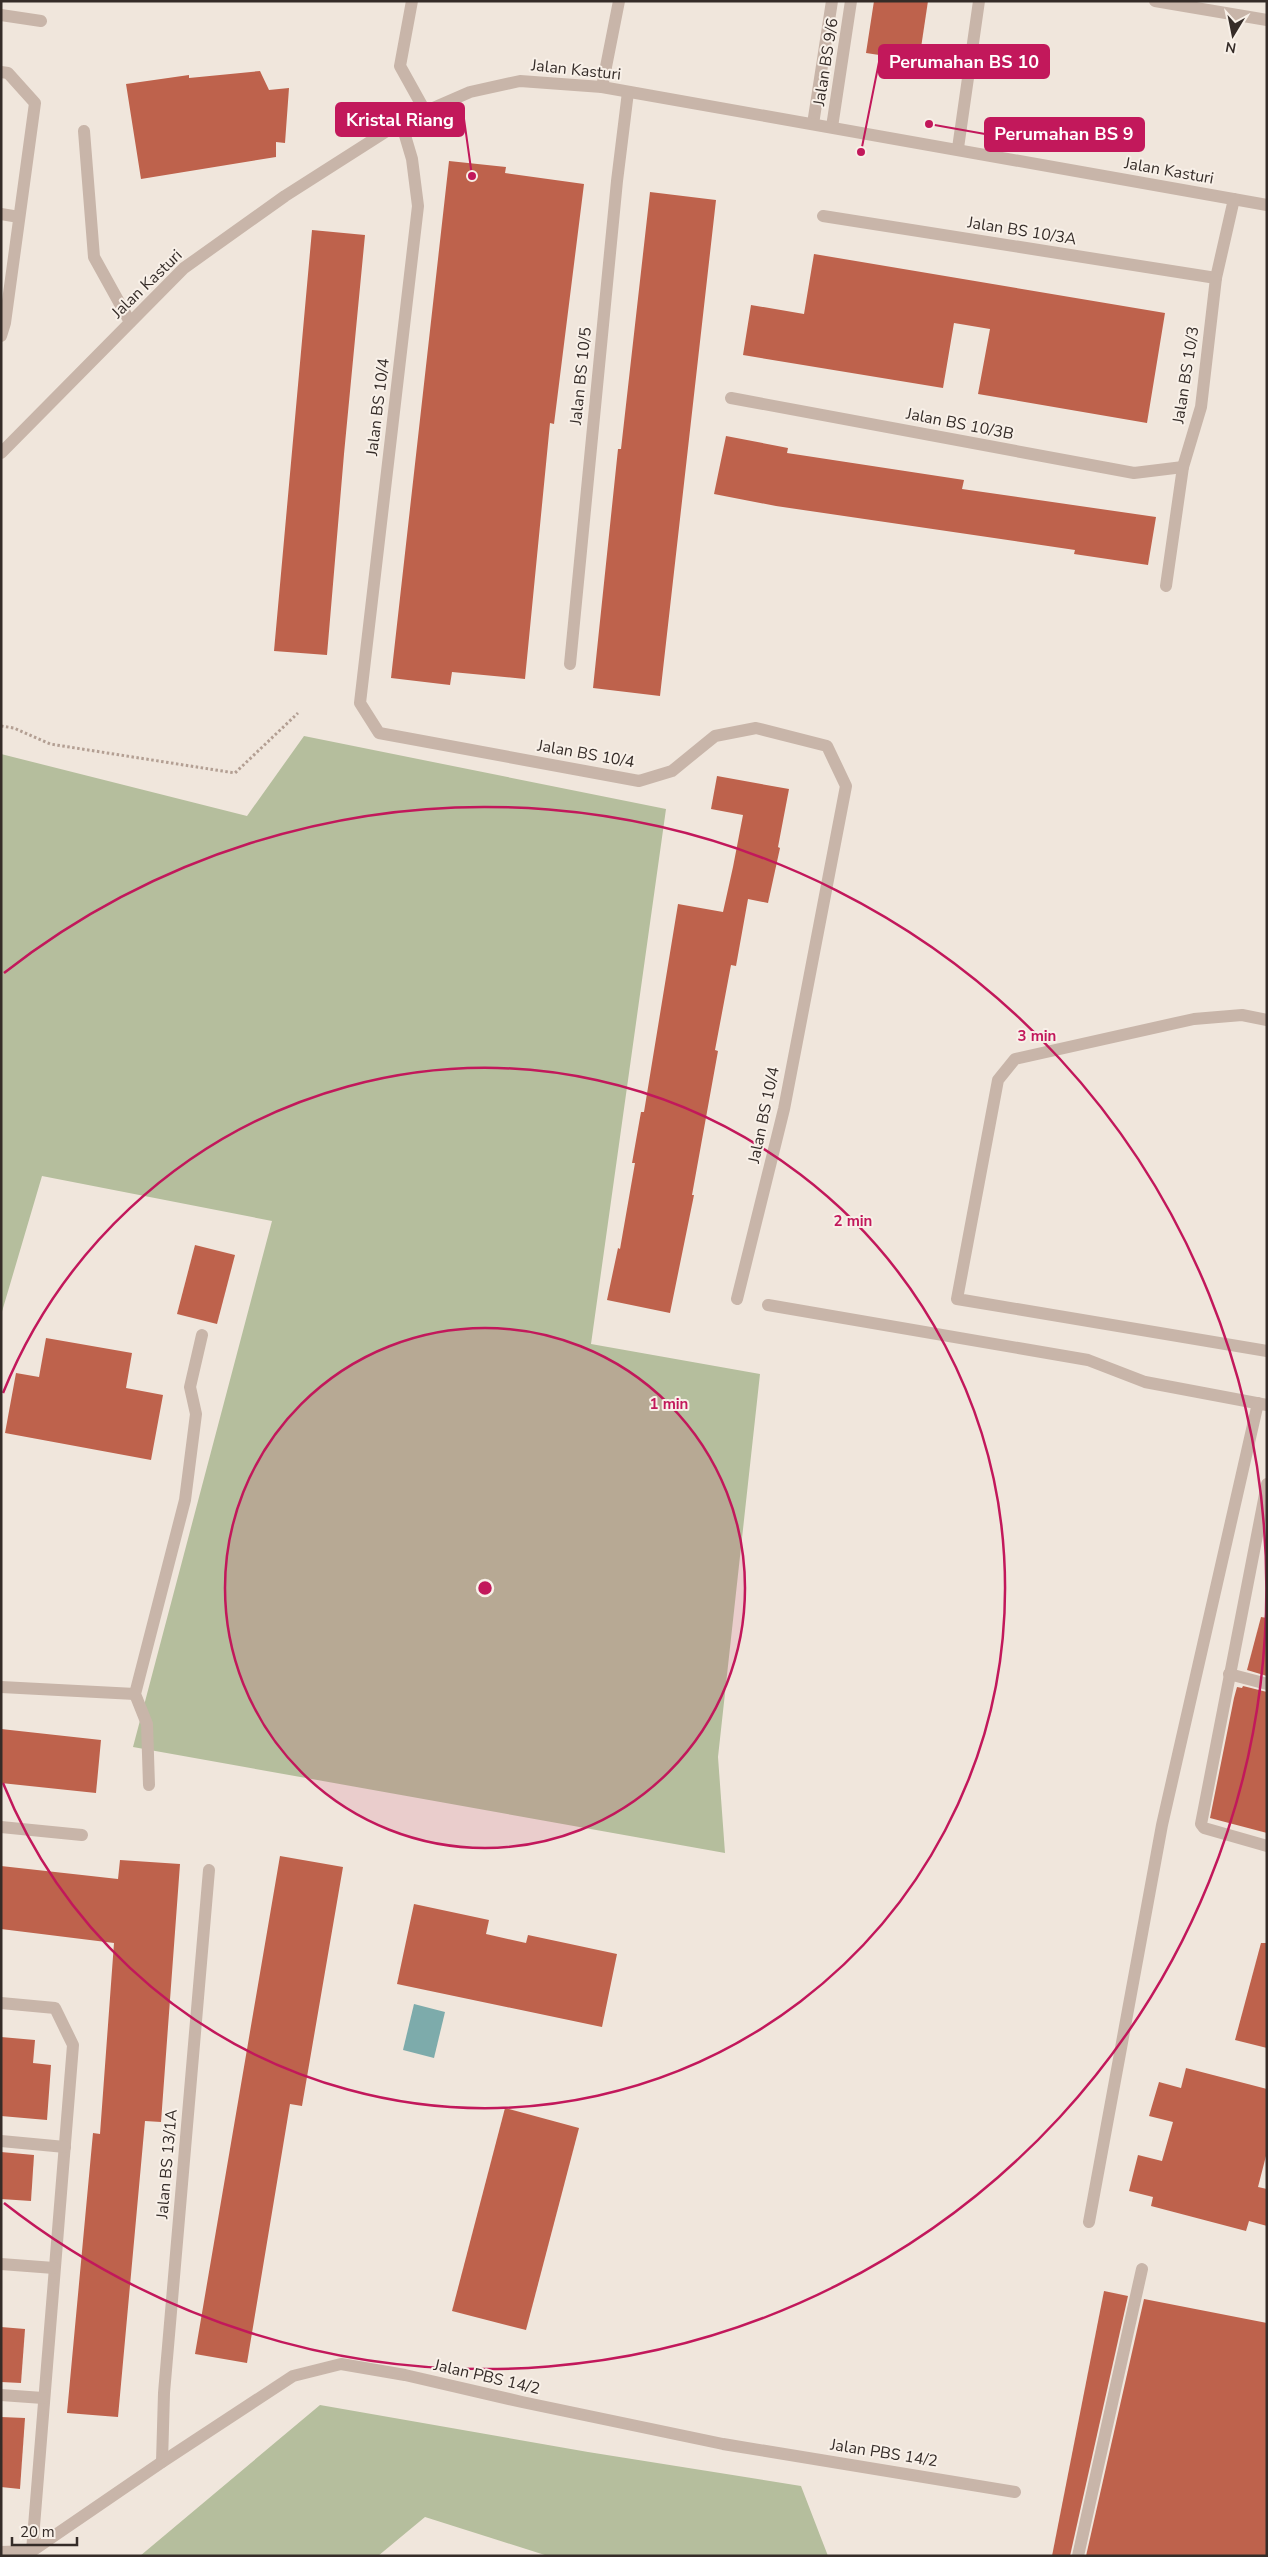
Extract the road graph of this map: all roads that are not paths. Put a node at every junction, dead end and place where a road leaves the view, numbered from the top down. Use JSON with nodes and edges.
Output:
{"nodes":[{"id":1,"x":412,"y":1,"type":"edge"},
{"id":2,"x":619,"y":1,"type":"edge"},
{"id":3,"x":832,"y":1,"type":"edge"},
{"id":4,"x":851,"y":1,"type":"edge"},
{"id":5,"x":979,"y":1,"type":"edge"},
{"id":6,"x":1155,"y":1,"type":"edge"},
{"id":7,"x":1,"y":15,"type":"edge"},
{"id":8,"x":1267,"y":20,"type":"edge"},
{"id":9,"x":41,"y":21,"type":"dead end"},
{"id":10,"x":1,"y":72,"type":"edge"},
{"id":11,"x":602,"y":87,"type":"junction"},
{"id":12,"x":628,"y":92,"type":"junction"},
{"id":13,"x":425,"y":111,"type":"junction"},
{"id":14,"x":400,"y":122,"type":"junction"},
{"id":15,"x":813,"y":124,"type":"junction"},
{"id":16,"x":832,"y":127,"type":"junction"},
{"id":17,"x":84,"y":131,"type":"dead end"},
{"id":18,"x":958,"y":148,"type":"junction"},
{"id":19,"x":1234,"y":199,"type":"junction"},
{"id":20,"x":1267,"y":205,"type":"edge"},
{"id":21,"x":1,"y":214,"type":"edge"},
{"id":22,"x":823,"y":216,"type":"dead end"},
{"id":23,"x":18,"y":217,"type":"junction"},
{"id":24,"x":1216,"y":278,"type":"junction"},
{"id":25,"x":5,"y":289,"type":"edge"},
{"id":26,"x":130,"y":322,"type":"junction"},
{"id":27,"x":1,"y":336,"type":"edge"},
{"id":28,"x":731,"y":398,"type":"dead end"},
{"id":29,"x":1,"y":453,"type":"edge"},
{"id":30,"x":1183,"y":467,"type":"junction"},
{"id":31,"x":1166,"y":586,"type":"dead end"},
{"id":32,"x":570,"y":664,"type":"dead end"},
{"id":33,"x":1267,"y":1020,"type":"edge"},
{"id":34,"x":737,"y":1299,"type":"dead end"},
{"id":35,"x":768,"y":1305,"type":"dead end"},
{"id":36,"x":202,"y":1336,"type":"dead end"},
{"id":37,"x":1267,"y":1351,"type":"edge"},
{"id":38,"x":1262,"y":1404,"type":"edge"},
{"id":39,"x":1267,"y":1484,"type":"edge"},
{"id":40,"x":1229,"y":1674,"type":"junction"},
{"id":41,"x":1267,"y":1684,"type":"edge"},
{"id":42,"x":1,"y":1687,"type":"edge"},
{"id":43,"x":135,"y":1694,"type":"junction"},
{"id":44,"x":149,"y":1785,"type":"dead end"},
{"id":45,"x":1,"y":1827,"type":"edge"},
{"id":46,"x":82,"y":1836,"type":"dead end"},
{"id":47,"x":1267,"y":1846,"type":"edge"},
{"id":48,"x":209,"y":1870,"type":"dead end"},
{"id":49,"x":1,"y":2004,"type":"edge"},
{"id":50,"x":1,"y":2141,"type":"edge"},
{"id":51,"x":65,"y":2146,"type":"junction"},
{"id":52,"x":1089,"y":2222,"type":"dead end"},
{"id":53,"x":1,"y":2264,"type":"edge"},
{"id":54,"x":54,"y":2268,"type":"junction"},
{"id":55,"x":1142,"y":2269,"type":"dead end"},
{"id":56,"x":1,"y":2395,"type":"edge"},
{"id":57,"x":43,"y":2398,"type":"junction"},
{"id":58,"x":162,"y":2462,"type":"junction"},
{"id":59,"x":1015,"y":2492,"type":"dead end"},
{"id":60,"x":32,"y":2551,"type":"junction"},
{"id":61,"x":1,"y":2552,"type":"edge"},
{"id":62,"x":1078,"y":2556,"type":"edge"}],
"edges":[{"from":1,"to":13,"type":"street"},
{"from":2,"to":11,"type":"street"},
{"from":3,"to":15,"type":"street","name":"Jalan BS 9/6"},
{"from":4,"to":16,"type":"street","name":"Jalan BS 9/6"},
{"from":5,"to":18,"type":"street"},
{"from":6,"to":8,"type":"street"},
{"from":7,"to":9,"type":"street"},
{"from":10,"to":23,"type":"street"},
{"from":11,"to":12,"type":"street","name":"Jalan Kasturi"},
{"from":11,"to":13,"type":"street","name":"Jalan Kasturi"},
{"from":12,"to":15,"type":"street","name":"Jalan Kasturi"},
{"from":12,"to":32,"type":"street","name":"Jalan BS 10/5"},
{"from":13,"to":14,"type":"street","name":"Jalan Kasturi"},
{"from":14,"to":26,"type":"street","name":"Jalan Kasturi"},
{"from":14,"to":34,"type":"street","name":"Jalan BS 10/4"},
{"from":15,"to":16,"type":"street","name":"Jalan Kasturi"},
{"from":16,"to":18,"type":"street","name":"Jalan Kasturi"},
{"from":17,"to":26,"type":"street"},
{"from":18,"to":19,"type":"street","name":"Jalan Kasturi"},
{"from":19,"to":20,"type":"street","name":"Jalan Kasturi"},
{"from":19,"to":24,"type":"street","name":"Jalan BS 10/3"},
{"from":21,"to":23,"type":"street"},
{"from":22,"to":24,"type":"street","name":"Jalan BS 10/3A"},
{"from":23,"to":25,"type":"street"},
{"from":24,"to":30,"type":"street","name":"Jalan BS 10/3"},
{"from":25,"to":27,"type":"street"},
{"from":26,"to":29,"type":"street","name":"Jalan Kasturi"},
{"from":28,"to":30,"type":"street","name":"Jalan BS 10/3B"},
{"from":30,"to":31,"type":"street","name":"Jalan BS 10/3"},
{"from":33,"to":37,"type":"street"},
{"from":35,"to":38,"type":"street"},
{"from":36,"to":43,"type":"street"},
{"from":38,"to":52,"type":"street"},
{"from":39,"to":40,"type":"street"},
{"from":40,"to":41,"type":"street"},
{"from":40,"to":47,"type":"street"},
{"from":42,"to":43,"type":"street"},
{"from":43,"to":44,"type":"street"},
{"from":45,"to":46,"type":"street"},
{"from":48,"to":58,"type":"street","name":"Jalan BS 13/1A"},
{"from":49,"to":51,"type":"street"},
{"from":50,"to":51,"type":"street"},
{"from":51,"to":54,"type":"street"},
{"from":53,"to":54,"type":"street"},
{"from":54,"to":57,"type":"street"},
{"from":55,"to":62,"type":"street"},
{"from":56,"to":57,"type":"street"},
{"from":57,"to":60,"type":"street"},
{"from":58,"to":59,"type":"street","name":"Jalan PBS 14/2"},
{"from":58,"to":60,"type":"street","name":"Jalan PBS 14/2"},
{"from":60,"to":61,"type":"street"}]}
